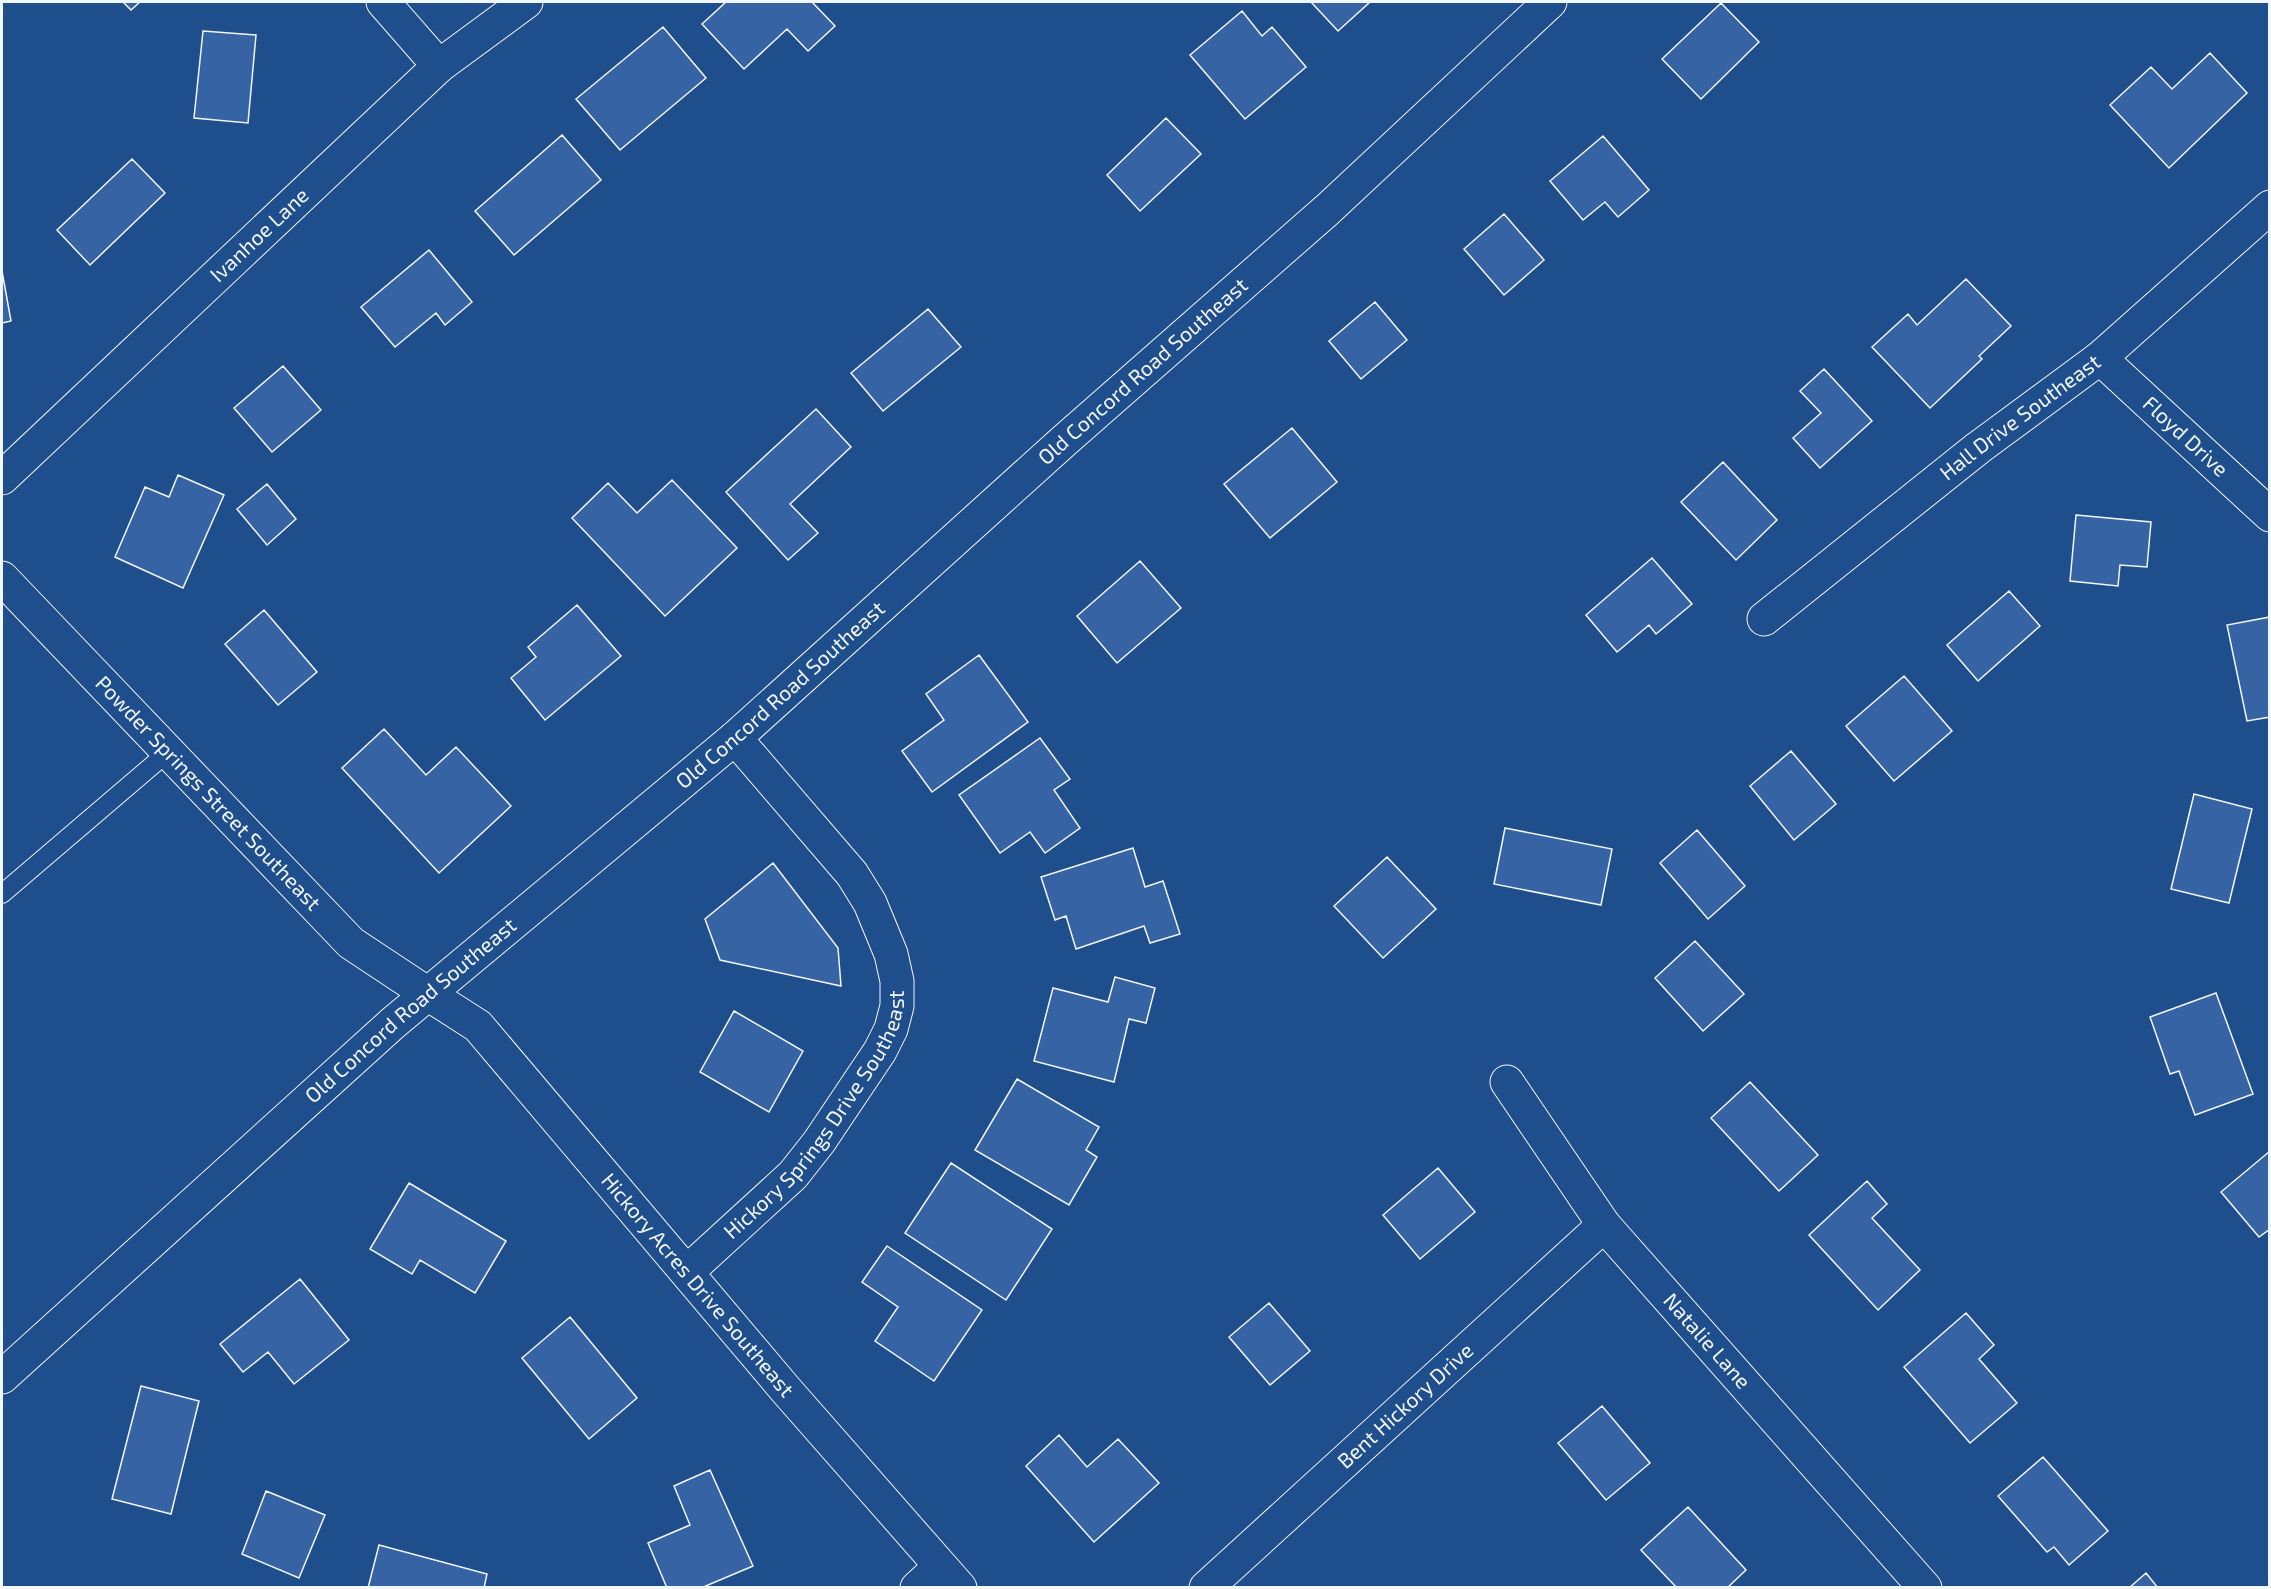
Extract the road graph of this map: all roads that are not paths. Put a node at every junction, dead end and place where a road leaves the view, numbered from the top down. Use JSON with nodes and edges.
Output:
{"nodes":[{"id":1,"x":383,"y":2,"type":"edge"},
{"id":2,"x":525,"y":2,"type":"edge"},
{"id":3,"x":1550,"y":2,"type":"edge"},
{"id":4,"x":439,"y":66,"type":"junction"},
{"id":5,"x":2270,"y":207,"type":"edge"},
{"id":6,"x":2100,"y":358,"type":"junction"},
{"id":7,"x":2,"y":478,"type":"edge"},
{"id":8,"x":2270,"y":514,"type":"edge"},
{"id":9,"x":2,"y":578,"type":"edge"},
{"id":10,"x":1764,"y":619,"type":"dead end"},
{"id":11,"x":735,"y":738,"type":"junction"},
{"id":12,"x":168,"y":752,"type":"junction"},
{"id":13,"x":2,"y":894,"type":"edge"},
{"id":14,"x":428,"y":994,"type":"junction"},
{"id":15,"x":1507,"y":1082,"type":"dead end"},
{"id":16,"x":1604,"y":1225,"type":"junction"},
{"id":17,"x":687,"y":1272,"type":"junction"},
{"id":18,"x":2,"y":1377,"type":"edge"},
{"id":19,"x":939,"y":1581,"type":"edge"},
{"id":20,"x":1206,"y":1587,"type":"edge"},
{"id":21,"x":1925,"y":1587,"type":"edge"}],
"edges":[{"from":1,"to":4,"type":"street"},
{"from":2,"to":4,"type":"street","name":"Ivanhoe Lane"},
{"from":3,"to":11,"type":"street","name":"Old Concord Road Southeast"},
{"from":4,"to":7,"type":"street","name":"Ivanhoe Lane"},
{"from":5,"to":6,"type":"street","name":"Hall Drive Southeast"},
{"from":6,"to":8,"type":"street","name":"Floyd Drive"},
{"from":6,"to":10,"type":"street","name":"Hall Drive Southeast"},
{"from":9,"to":12,"type":"street","name":"Powder Springs Street Southeast"},
{"from":11,"to":14,"type":"street","name":"Old Concord Road Southeast"},
{"from":11,"to":17,"type":"street","name":"Hickory Springs Drive Southeast"},
{"from":12,"to":13,"type":"lane"},
{"from":12,"to":14,"type":"street","name":"Powder Springs Street Southeast"},
{"from":14,"to":17,"type":"street","name":"Hickory Acres Drive Southeast"},
{"from":14,"to":18,"type":"street","name":"Old Concord Road Southeast"},
{"from":15,"to":16,"type":"street","name":"Natalie Lane"},
{"from":16,"to":20,"type":"street","name":"Bent Hickory Drive"},
{"from":16,"to":21,"type":"street","name":"Natalie Lane"},
{"from":17,"to":19,"type":"street","name":"Hickory Acres Drive Southeast"}]}
